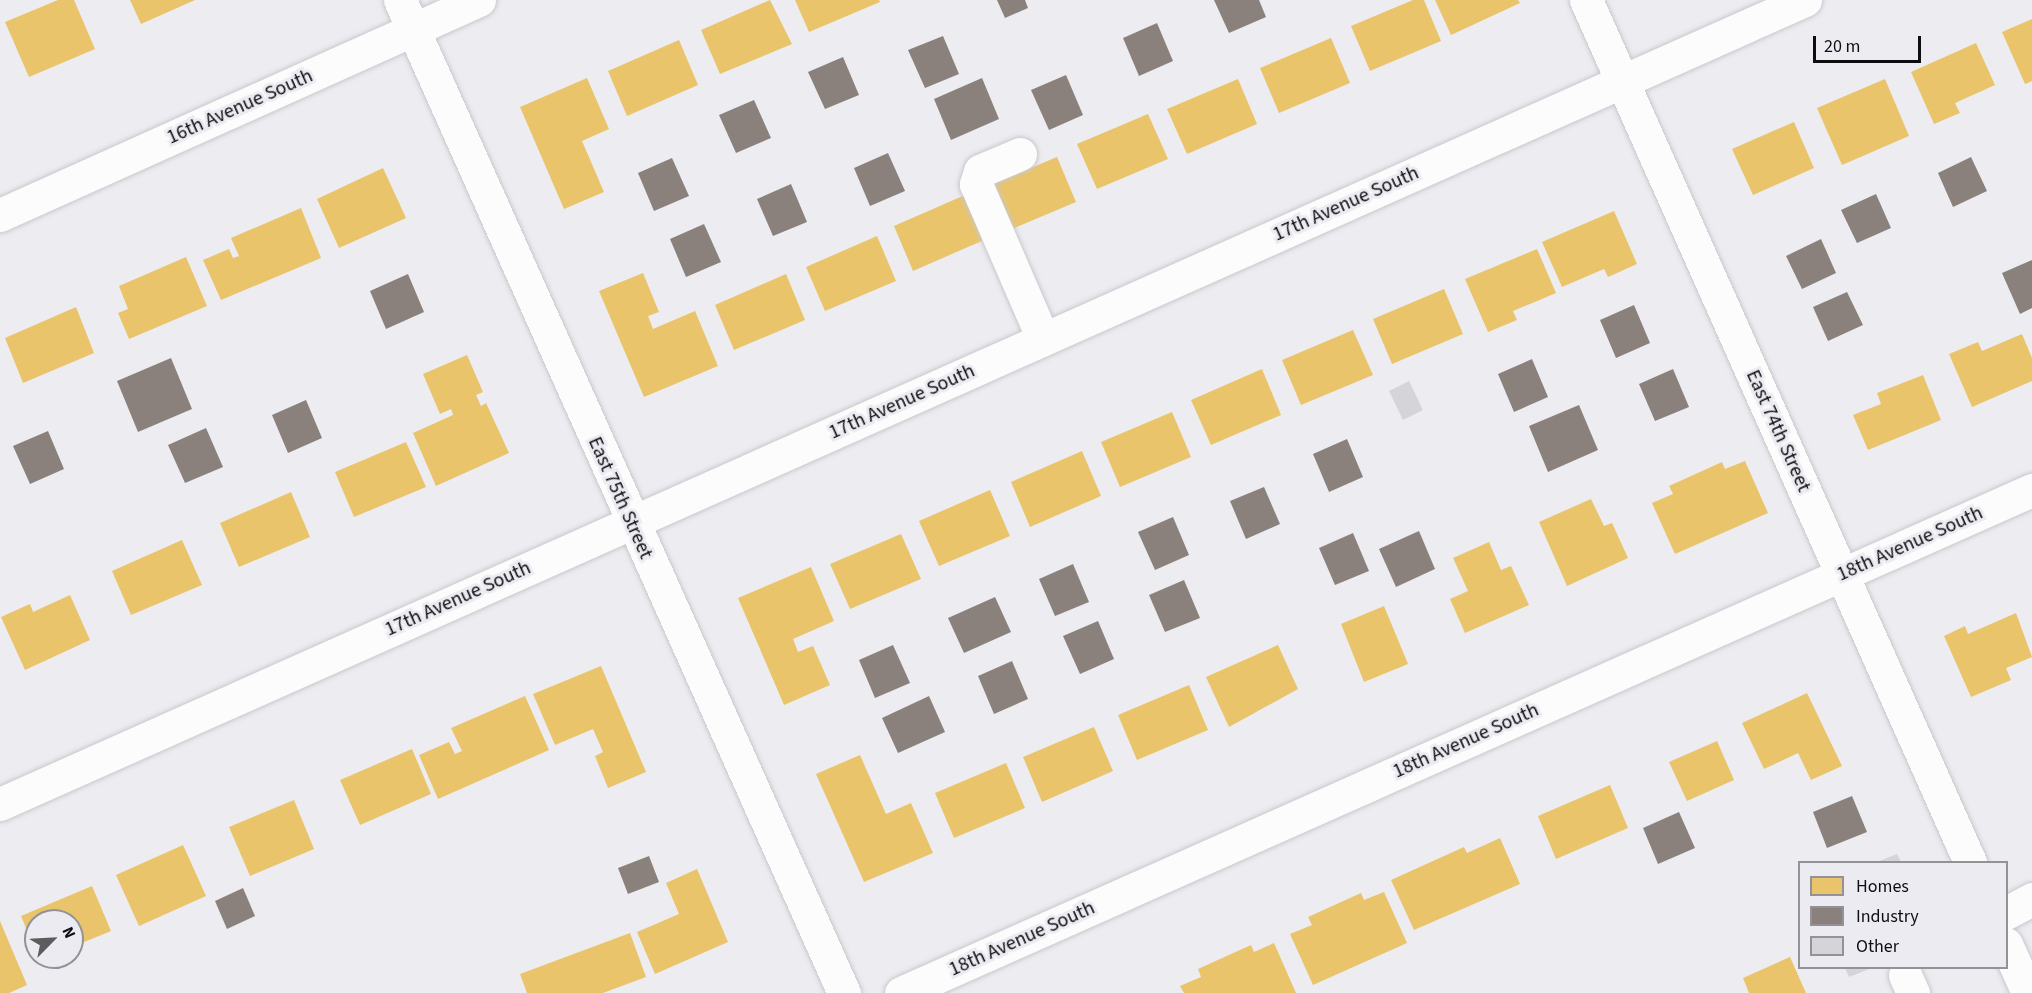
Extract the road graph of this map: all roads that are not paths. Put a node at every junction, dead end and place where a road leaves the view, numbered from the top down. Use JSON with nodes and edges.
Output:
{"nodes":[{"id":1,"x":479,"y":0,"type":"edge"},
{"id":2,"x":1586,"y":0,"type":"edge"},
{"id":3,"x":1805,"y":0,"type":"edge"},
{"id":4,"x":407,"y":15,"type":"edge"},
{"id":5,"x":1622,"y":81,"type":"junction"},
{"id":6,"x":1020,"y":154,"type":"dead end"},
{"id":7,"x":0,"y":215,"type":"edge"},
{"id":8,"x":1043,"y":339,"type":"junction"},
{"id":9,"x":2032,"y":490,"type":"edge"},
{"id":10,"x":630,"y":523,"type":"junction"},
{"id":11,"x":1842,"y":574,"type":"junction"},
{"id":12,"x":0,"y":804,"type":"edge"},
{"id":13,"x":1970,"y":861,"type":"edge"},
{"id":14,"x":2032,"y":899,"type":"edge"},
{"id":15,"x":2008,"y":912,"type":"edge"},
{"id":16,"x":2008,"y":946,"type":"edge"},
{"id":17,"x":844,"y":993,"type":"edge"},
{"id":18,"x":901,"y":993,"type":"edge"},
{"id":19,"x":2028,"y":993,"type":"edge"}],
"edges":[{"from":1,"to":4,"type":"street","name":"16th Avenue South"},
{"from":2,"to":5,"type":"street","name":"East 74th Street"},
{"from":3,"to":5,"type":"street","name":"17th Avenue South"},
{"from":4,"to":7,"type":"street","name":"16th Avenue South"},
{"from":4,"to":10,"type":"street","name":"East 75th Street"},
{"from":5,"to":8,"type":"street","name":"17th Avenue South"},
{"from":5,"to":11,"type":"street","name":"East 74th Street"},
{"from":6,"to":8,"type":"street"},
{"from":8,"to":10,"type":"street","name":"17th Avenue South"},
{"from":9,"to":11,"type":"street","name":"18th Avenue South"},
{"from":10,"to":12,"type":"street","name":"17th Avenue South"},
{"from":10,"to":17,"type":"street","name":"East 75th Street"},
{"from":11,"to":13,"type":"street","name":"East 74th Street"},
{"from":11,"to":18,"type":"street","name":"18th Avenue South"},
{"from":14,"to":15,"type":"street"},
{"from":16,"to":19,"type":"street"}]}
